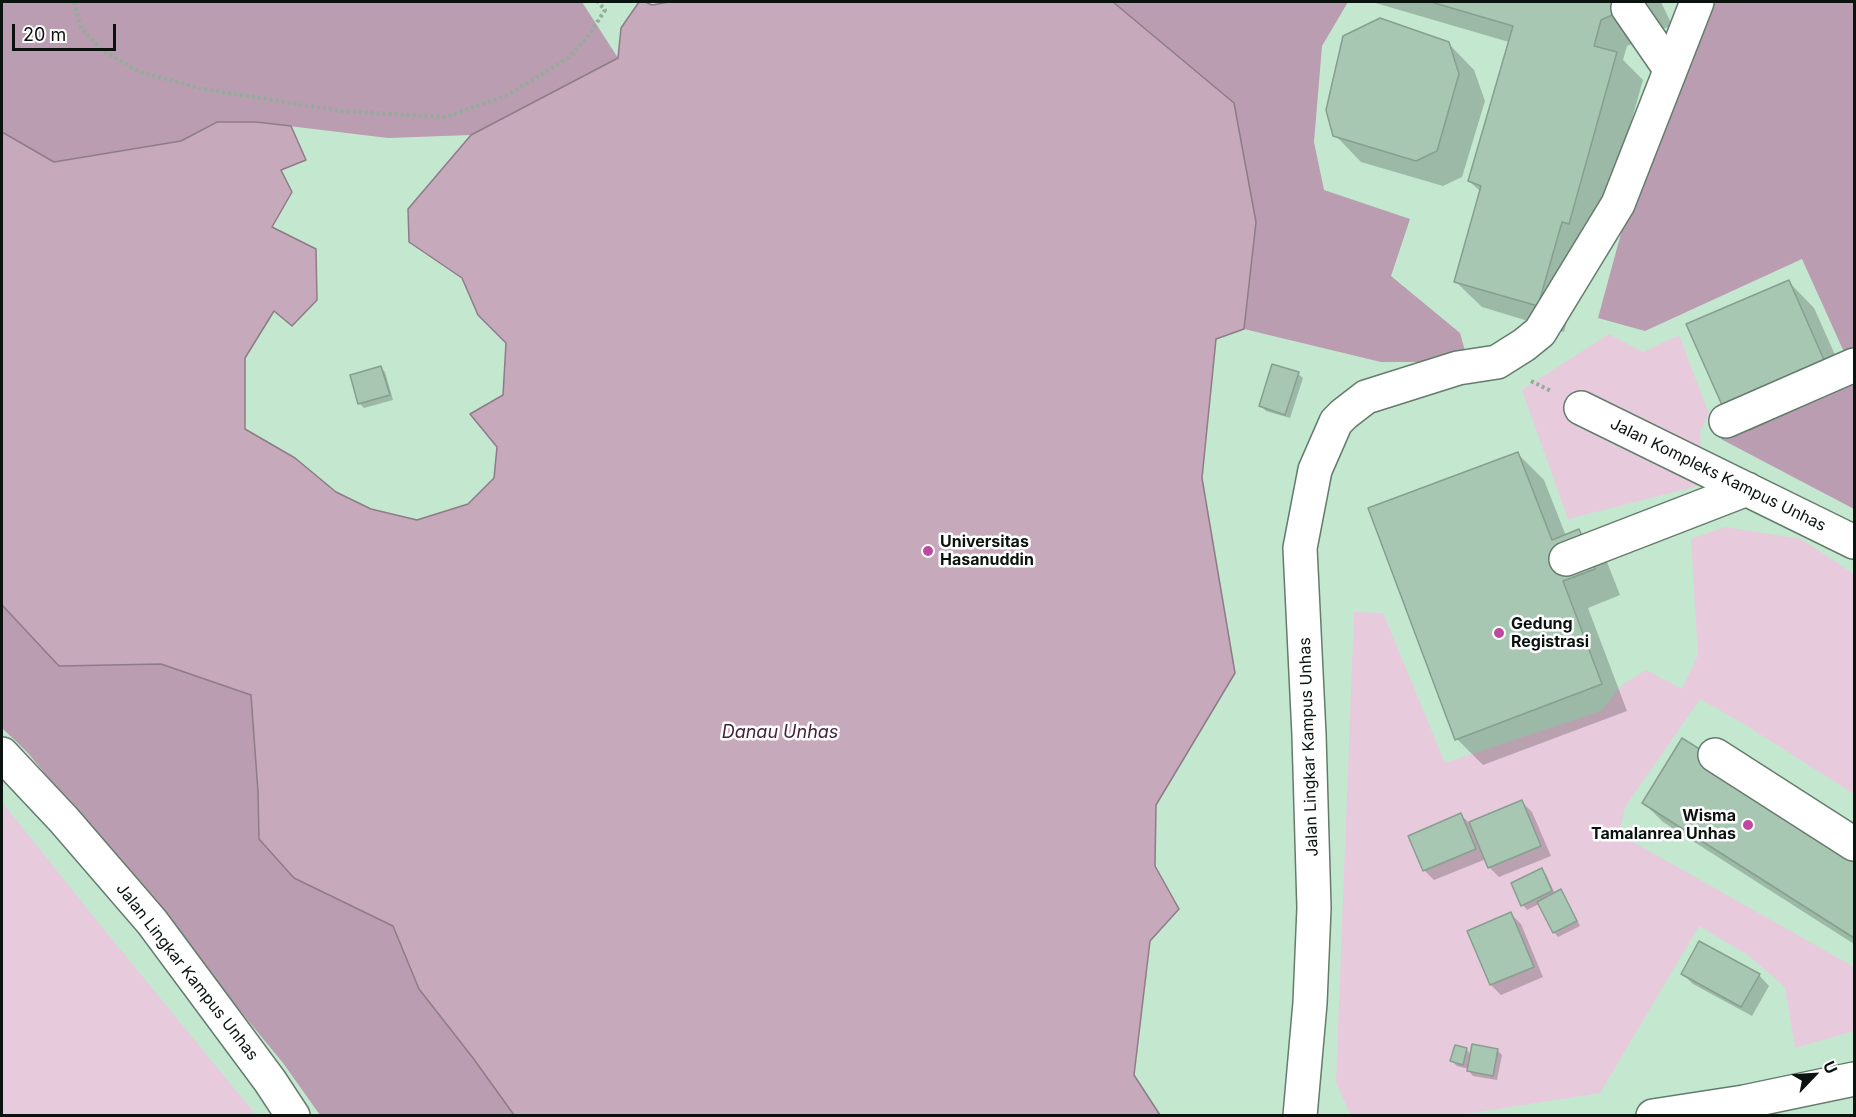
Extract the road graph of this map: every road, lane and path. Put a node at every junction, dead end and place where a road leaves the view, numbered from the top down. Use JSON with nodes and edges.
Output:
{"nodes":[{"id":1,"x":74,"y":2,"type":"edge"},
{"id":2,"x":598,"y":2,"type":"edge"},
{"id":3,"x":1697,"y":2,"type":"edge"},
{"id":4,"x":1628,"y":8,"type":"dead end"},
{"id":5,"x":1670,"y":69,"type":"junction"},
{"id":6,"x":1497,"y":362,"type":"junction"},
{"id":7,"x":1854,"y":365,"type":"edge"},
{"id":8,"x":1581,"y":408,"type":"joint"},
{"id":9,"x":1726,"y":421,"type":"dead end"},
{"id":10,"x":1747,"y":489,"type":"junction"},
{"id":11,"x":1854,"y":542,"type":"edge"},
{"id":12,"x":1566,"y":559,"type":"dead end"},
{"id":13,"x":2,"y":754,"type":"edge"},
{"id":14,"x":1715,"y":755,"type":"dead end"},
{"id":15,"x":1854,"y":844,"type":"edge"},
{"id":16,"x":1854,"y":1079,"type":"edge"},
{"id":17,"x":293,"y":1116,"type":"edge"},
{"id":18,"x":1300,"y":1116,"type":"edge"},
{"id":19,"x":1653,"y":1116,"type":"edge"}],
"edges":[{"from":1,"to":2,"type":"path"},
{"from":3,"to":5,"type":"lane"},
{"from":4,"to":5,"type":"lane"},
{"from":5,"to":6,"type":"lane"},
{"from":6,"to":8,"type":"path"},
{"from":6,"to":18,"type":"lane","name":"Jalan Lingkar Kampus Unhas"},
{"from":7,"to":9,"type":"lane"},
{"from":8,"to":10,"type":"lane","name":"Jalan Kompleks Kampus Unhas"},
{"from":10,"to":11,"type":"lane","name":"Jalan Kompleks Kampus Unhas"},
{"from":10,"to":12,"type":"lane"},
{"from":13,"to":17,"type":"lane","name":"Jalan Lingkar Kampus Unhas"},
{"from":14,"to":15,"type":"lane"},
{"from":16,"to":19,"type":"lane"}]}
